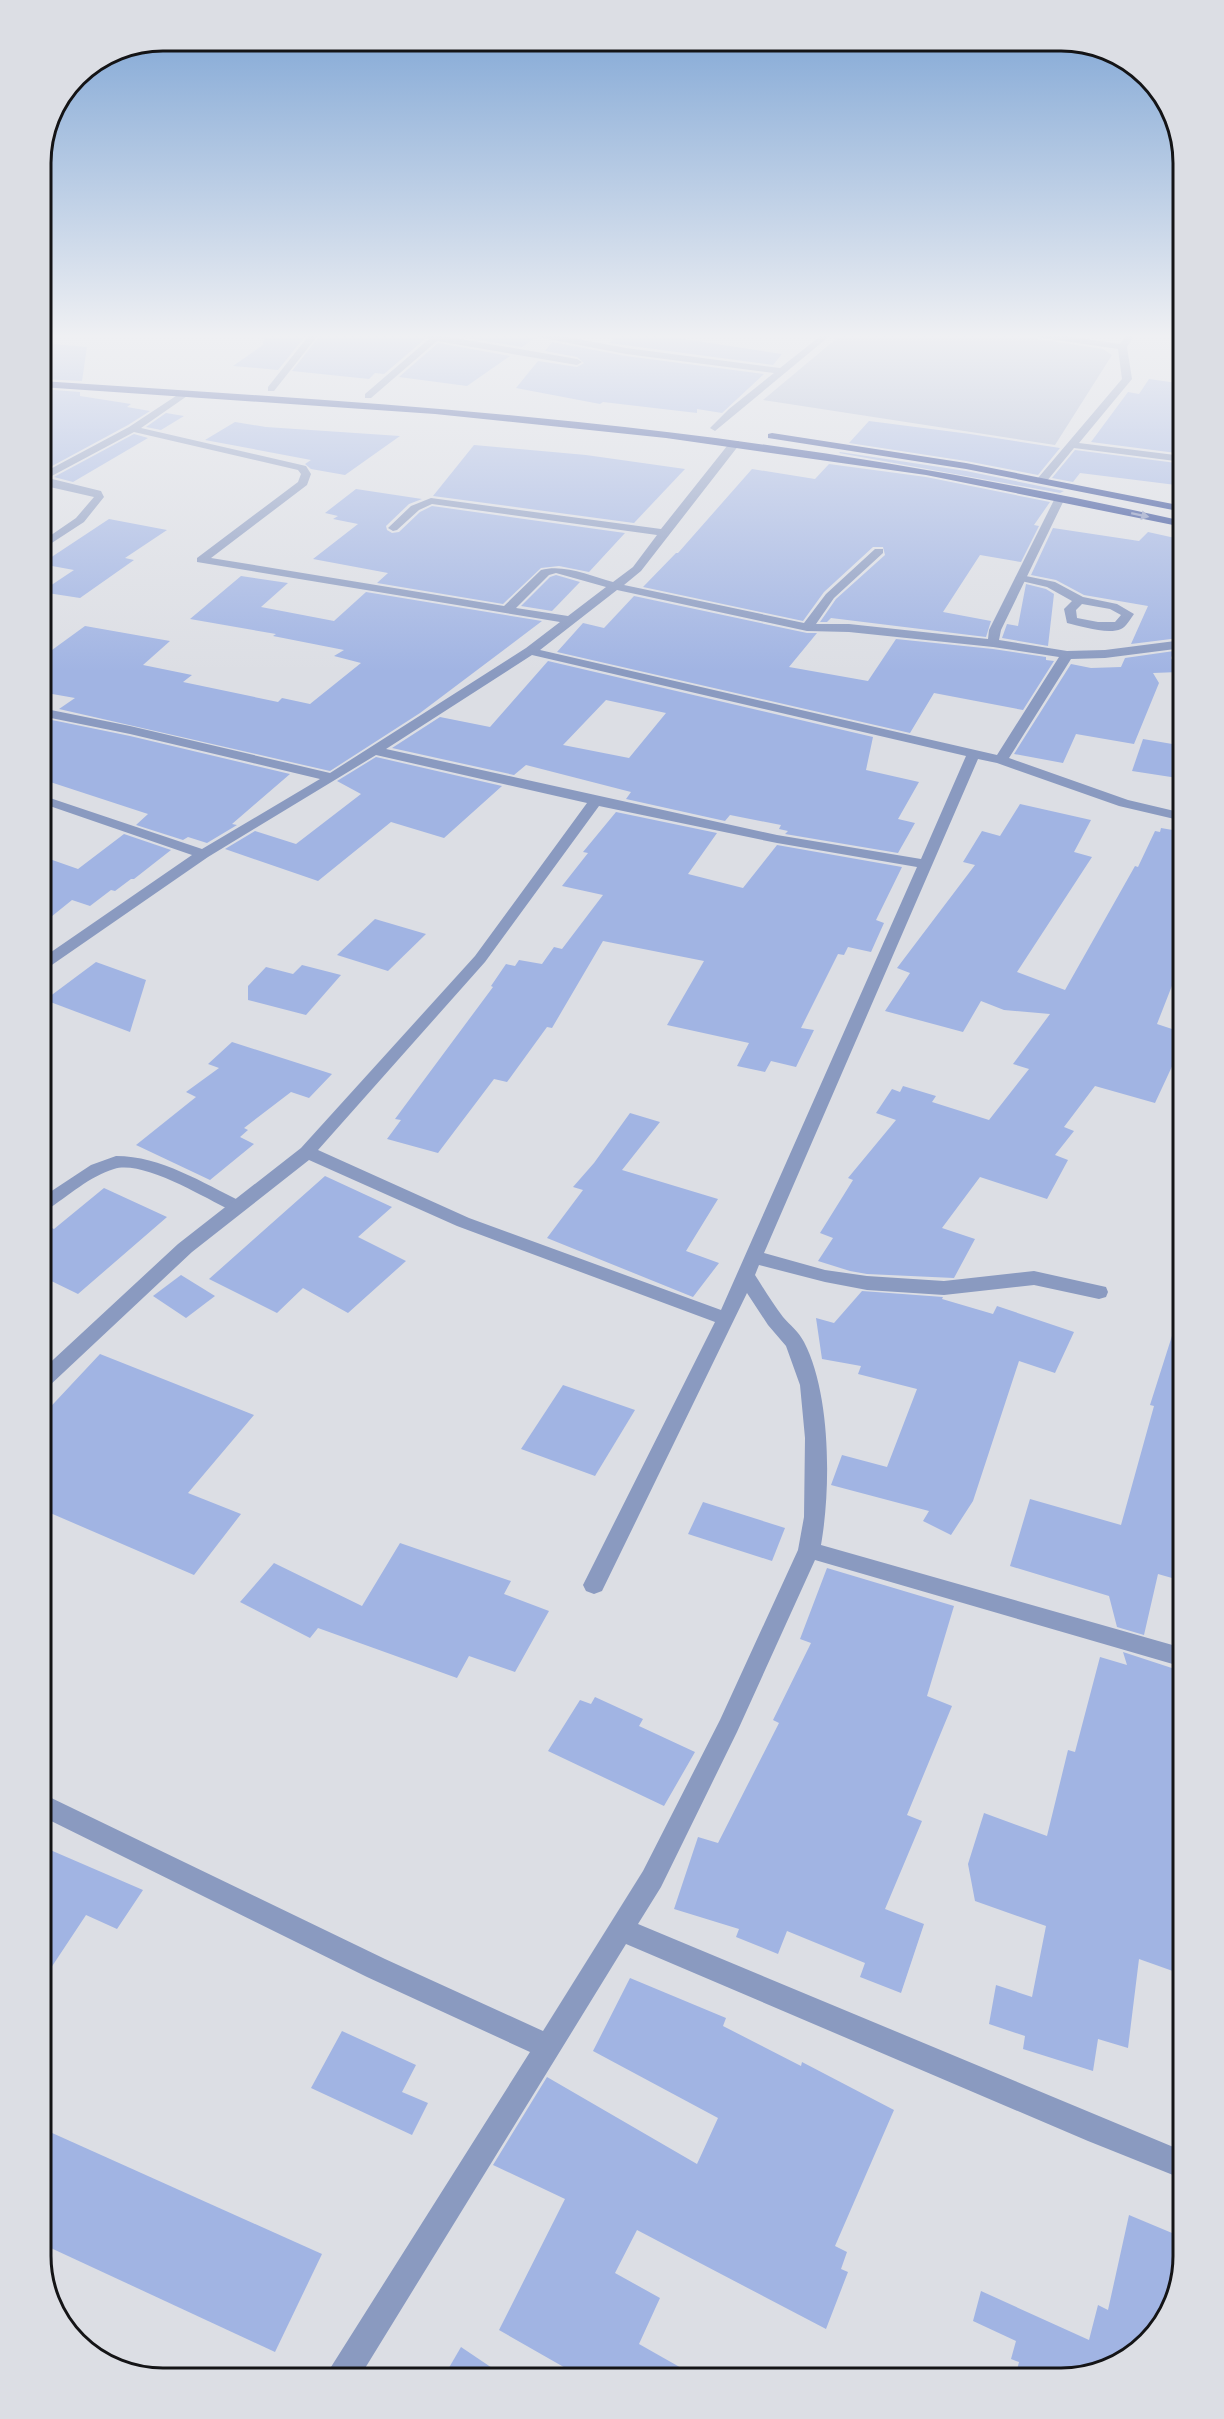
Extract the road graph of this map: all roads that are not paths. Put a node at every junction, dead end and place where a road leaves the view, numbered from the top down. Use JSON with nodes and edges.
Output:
{"nodes":[{"id":1,"x":100,"y":447,"type":"edge"},
{"id":2,"x":211,"y":447,"type":"edge"},
{"id":3,"x":732,"y":447,"type":"edge"},
{"id":4,"x":761,"y":447,"type":"edge"},
{"id":5,"x":851,"y":447,"type":"edge"},
{"id":6,"x":1070,"y":447,"type":"edge"},
{"id":7,"x":1087,"y":447,"type":"edge"},
{"id":8,"x":1173,"y":458,"type":"edge"},
{"id":9,"x":51,"y":472,"type":"edge"},
{"id":10,"x":1042,"y":480,"type":"junction"},
{"id":11,"x":51,"y":484,"type":"edge"},
{"id":12,"x":1060,"y":498,"type":"junction"},
{"id":13,"x":1173,"y":507,"type":"edge"},
{"id":14,"x":1173,"y":522,"type":"edge"},
{"id":15,"x":393,"y":528,"type":"dead end"},
{"id":16,"x":664,"y":533,"type":"junction"},
{"id":17,"x":51,"y":540,"type":"edge"},
{"id":18,"x":879,"y":551,"type":"dead end"},
{"id":19,"x":1021,"y":578,"type":"junction"},
{"id":20,"x":615,"y":585,"type":"junction"},
{"id":21,"x":1080,"y":600,"type":"dead end"},
{"id":22,"x":508,"y":609,"type":"junction"},
{"id":23,"x":569,"y":620,"type":"junction"},
{"id":24,"x":807,"y":627,"type":"junction"},
{"id":25,"x":993,"y":643,"type":"junction"},
{"id":26,"x":1173,"y":645,"type":"edge"},
{"id":27,"x":530,"y":651,"type":"junction"},
{"id":28,"x":1066,"y":655,"type":"junction"},
{"id":29,"x":51,"y":714,"type":"edge"},
{"id":30,"x":375,"y":751,"type":"junction"},
{"id":31,"x":974,"y":753,"type":"junction"},
{"id":32,"x":1001,"y":760,"type":"junction"},
{"id":33,"x":332,"y":778,"type":"junction"},
{"id":34,"x":596,"y":801,"type":"junction"},
{"id":35,"x":51,"y":803,"type":"edge"},
{"id":36,"x":1173,"y":814,"type":"edge"},
{"id":37,"x":203,"y":855,"type":"junction"},
{"id":38,"x":926,"y":864,"type":"junction"},
{"id":39,"x":51,"y":959,"type":"edge"},
{"id":40,"x":307,"y":1152,"type":"junction"},
{"id":41,"x":51,"y":1199,"type":"edge"},
{"id":42,"x":236,"y":1206,"type":"junction"},
{"id":43,"x":749,"y":1266,"type":"junction"},
{"id":44,"x":1099,"y":1292,"type":"dead end"},
{"id":45,"x":726,"y":1319,"type":"junction"},
{"id":46,"x":51,"y":1373,"type":"edge"},
{"id":47,"x":809,"y":1550,"type":"junction"},
{"id":48,"x":594,"y":1585,"type":"dead end"},
{"id":49,"x":1173,"y":1655,"type":"edge"},
{"id":50,"x":51,"y":1809,"type":"edge"},
{"id":51,"x":621,"y":1929,"type":"junction"},
{"id":52,"x":547,"y":2046,"type":"junction"},
{"id":53,"x":1173,"y":2160,"type":"edge"},
{"id":54,"x":348,"y":2368,"type":"edge"}],
"edges":[{"from":1,"to":9,"type":"street"},
{"from":2,"to":22,"type":"street"},
{"from":3,"to":16,"type":"street"},
{"from":4,"to":12,"type":"highway"},
{"from":5,"to":10,"type":"highway"},
{"from":6,"to":10,"type":"street"},
{"from":7,"to":8,"type":"street"},
{"from":10,"to":13,"type":"highway"},
{"from":11,"to":17,"type":"street"},
{"from":12,"to":14,"type":"highway","one_way":true},
{"from":12,"to":19,"type":"street"},
{"from":15,"to":16,"type":"street"},
{"from":16,"to":20,"type":"street"},
{"from":18,"to":24,"type":"street"},
{"from":19,"to":21,"type":"street"},
{"from":19,"to":25,"type":"street"},
{"from":20,"to":22,"type":"street"},
{"from":20,"to":23,"type":"street"},
{"from":20,"to":24,"type":"street"},
{"from":22,"to":23,"type":"street"},
{"from":23,"to":27,"type":"street"},
{"from":24,"to":25,"type":"street"},
{"from":25,"to":28,"type":"street"},
{"from":26,"to":28,"type":"street"},
{"from":27,"to":30,"type":"street"},
{"from":27,"to":31,"type":"street"},
{"from":28,"to":32,"type":"street"},
{"from":29,"to":33,"type":"street"},
{"from":30,"to":33,"type":"street"},
{"from":30,"to":34,"type":"street"},
{"from":31,"to":32,"type":"street"},
{"from":31,"to":38,"type":"street"},
{"from":32,"to":36,"type":"street"},
{"from":33,"to":37,"type":"street"},
{"from":34,"to":38,"type":"street"},
{"from":34,"to":40,"type":"street"},
{"from":35,"to":37,"type":"street"},
{"from":37,"to":39,"type":"street"},
{"from":38,"to":43,"type":"street"},
{"from":40,"to":42,"type":"street"},
{"from":40,"to":45,"type":"street"},
{"from":41,"to":42,"type":"street"},
{"from":42,"to":46,"type":"street"},
{"from":43,"to":44,"type":"street"},
{"from":43,"to":45,"type":"street"},
{"from":43,"to":47,"type":"street"},
{"from":45,"to":48,"type":"street"},
{"from":47,"to":49,"type":"street"},
{"from":47,"to":51,"type":"street"},
{"from":50,"to":52,"type":"street"},
{"from":51,"to":52,"type":"street"},
{"from":51,"to":53,"type":"street"},
{"from":52,"to":54,"type":"street"}]}
